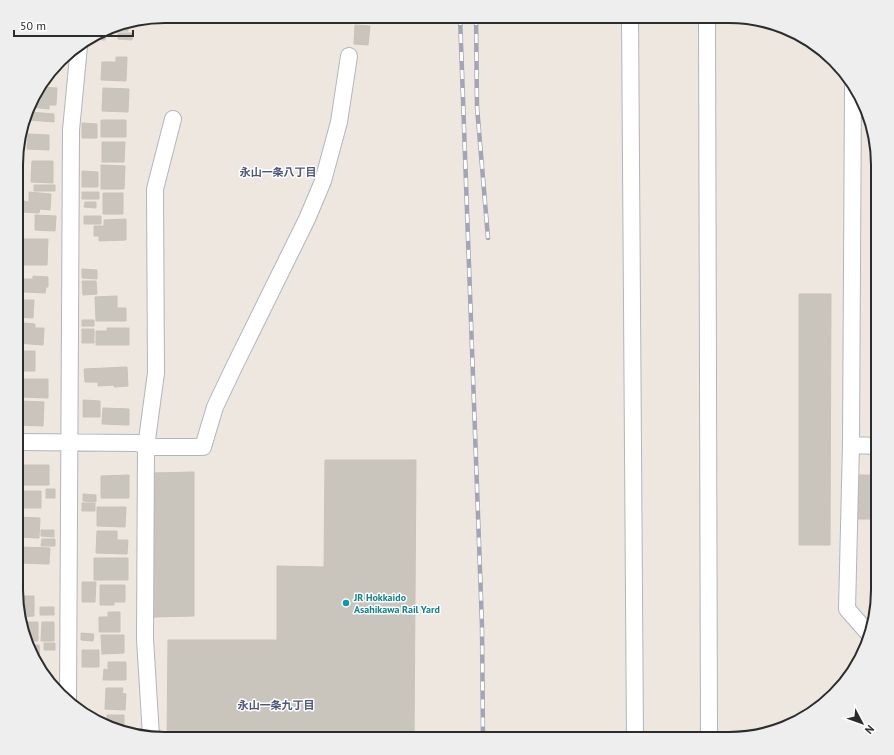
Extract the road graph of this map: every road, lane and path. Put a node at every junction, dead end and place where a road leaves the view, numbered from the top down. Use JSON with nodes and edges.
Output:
{"nodes":[{"id":1,"x":630,"y":23,"type":"edge"},
{"id":2,"x":707,"y":23,"type":"edge"},
{"id":3,"x":78,"y":52,"type":"edge"},
{"id":4,"x":349,"y":56,"type":"dead end"},
{"id":5,"x":853,"y":96,"type":"edge"},
{"id":6,"x":173,"y":119,"type":"dead end"},
{"id":7,"x":23,"y":442,"type":"edge"},
{"id":8,"x":68,"y":442,"type":"junction"},
{"id":9,"x":142,"y":445,"type":"junction"},
{"id":10,"x":851,"y":446,"type":"junction"},
{"id":11,"x":871,"y":446,"type":"edge"},
{"id":12,"x":865,"y":629,"type":"edge"},
{"id":13,"x":68,"y":694,"type":"edge"},
{"id":14,"x":151,"y":731,"type":"edge"},
{"id":15,"x":635,"y":732,"type":"edge"},
{"id":16,"x":709,"y":732,"type":"edge"}],
"edges":[{"from":1,"to":15,"type":"street"},
{"from":2,"to":16,"type":"street"},
{"from":3,"to":8,"type":"street"},
{"from":4,"to":9,"type":"street"},
{"from":5,"to":10,"type":"street"},
{"from":6,"to":9,"type":"street"},
{"from":7,"to":8,"type":"street"},
{"from":8,"to":9,"type":"street"},
{"from":8,"to":13,"type":"street"},
{"from":9,"to":14,"type":"street"},
{"from":10,"to":11,"type":"street"},
{"from":10,"to":12,"type":"street"}]}
